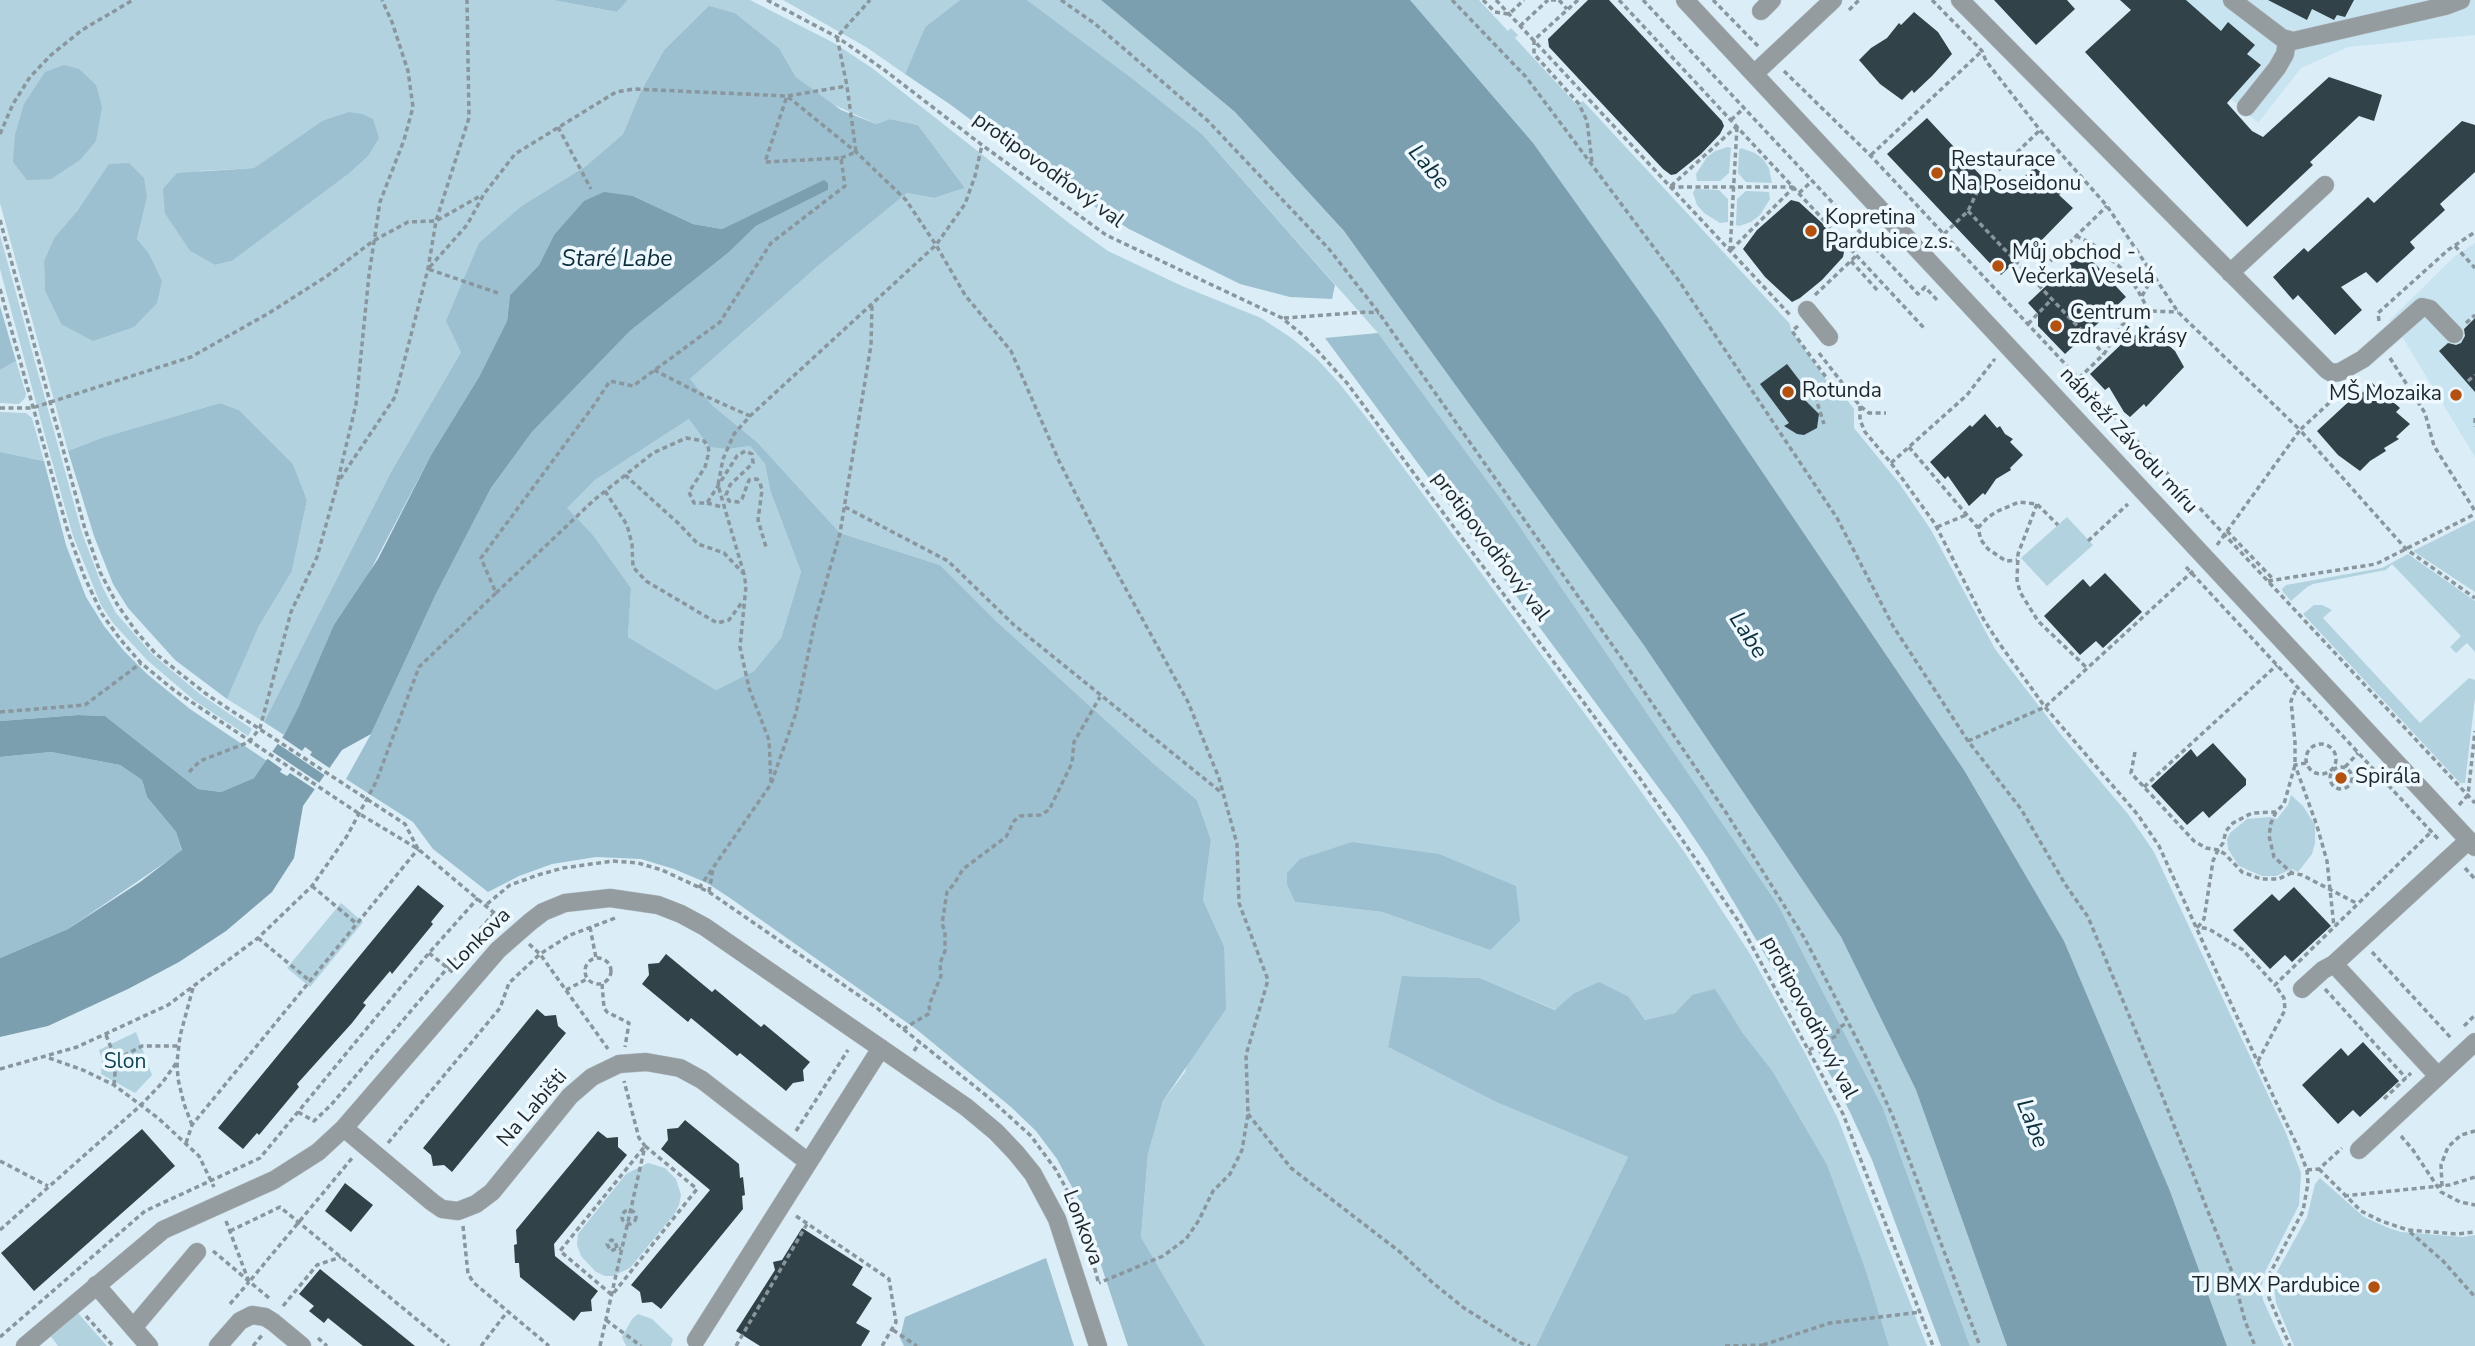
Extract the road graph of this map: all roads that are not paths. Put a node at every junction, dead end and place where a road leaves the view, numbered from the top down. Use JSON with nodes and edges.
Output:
{"nodes":[{"id":1,"x":1685,"y":0,"type":"edge"},
{"id":2,"x":1960,"y":0,"type":"edge"},
{"id":3,"x":2232,"y":0,"type":"edge"},
{"id":4,"x":2461,"y":0,"type":"edge"},
{"id":5,"x":1822,"y":4,"type":"edge"},
{"id":6,"x":2287,"y":41,"type":"junction"},
{"id":7,"x":1754,"y":74,"type":"junction"},
{"id":8,"x":2246,"y":107,"type":"dead end"},
{"id":9,"x":2325,"y":185,"type":"dead end"},
{"id":10,"x":2230,"y":273,"type":"junction"},
{"id":11,"x":1805,"y":311,"type":"road end"},
{"id":12,"x":2454,"y":334,"type":"dead end"},
{"id":13,"x":1821,"y":342,"type":"road end"},
{"id":14,"x":2472,"y":844,"type":"edge"},
{"id":15,"x":2334,"y":964,"type":"junction"},
{"id":16,"x":2308,"y":983,"type":"road end"},
{"id":17,"x":2475,"y":1042,"type":"edge"},
{"id":18,"x":881,"y":1048,"type":"junction"},
{"id":19,"x":2438,"y":1076,"type":"junction"},
{"id":20,"x":344,"y":1128,"type":"junction"},
{"id":21,"x":2359,"y":1150,"type":"dead end"},
{"id":22,"x":808,"y":1162,"type":"junction"},
{"id":23,"x":197,"y":1252,"type":"dead end"},
{"id":24,"x":96,"y":1285,"type":"junction"},
{"id":25,"x":133,"y":1328,"type":"junction"},
{"id":26,"x":696,"y":1340,"type":"dead end"},
{"id":27,"x":25,"y":1346,"type":"edge"},
{"id":28,"x":149,"y":1346,"type":"edge"},
{"id":29,"x":218,"y":1346,"type":"edge"},
{"id":30,"x":302,"y":1346,"type":"edge"},
{"id":31,"x":1098,"y":1346,"type":"edge"}],
"edges":[{"from":1,"to":7,"type":"street","name":"nábřeží Závodu míru"},
{"from":2,"to":10,"type":"street"},
{"from":3,"to":6,"type":"street"},
{"from":4,"to":6,"type":"street"},
{"from":5,"to":7,"type":"street"},
{"from":6,"to":8,"type":"street"},
{"from":7,"to":14,"type":"street","name":"nábřeží Závodu míru"},
{"from":9,"to":10,"type":"street"},
{"from":10,"to":12,"type":"street"},
{"from":11,"to":13,"type":"street"},
{"from":14,"to":15,"type":"street","name":"nábřeží Závodu míru"},
{"from":15,"to":16,"type":"street","name":"nábřeží Závodu míru"},
{"from":15,"to":19,"type":"street"},
{"from":17,"to":19,"type":"street"},
{"from":18,"to":20,"type":"street","name":"Lonkova"},
{"from":18,"to":22,"type":"street"},
{"from":18,"to":31,"type":"street","name":"Lonkova"},
{"from":19,"to":21,"type":"street"},
{"from":20,"to":22,"type":"street","name":"Na Labišti"},
{"from":20,"to":24,"type":"street","name":"Lonkova"},
{"from":22,"to":26,"type":"street"},
{"from":23,"to":25,"type":"street"},
{"from":24,"to":25,"type":"street"},
{"from":24,"to":27,"type":"street","name":"Lonkova"},
{"from":25,"to":28,"type":"street"},
{"from":29,"to":30,"type":"street"}]}
